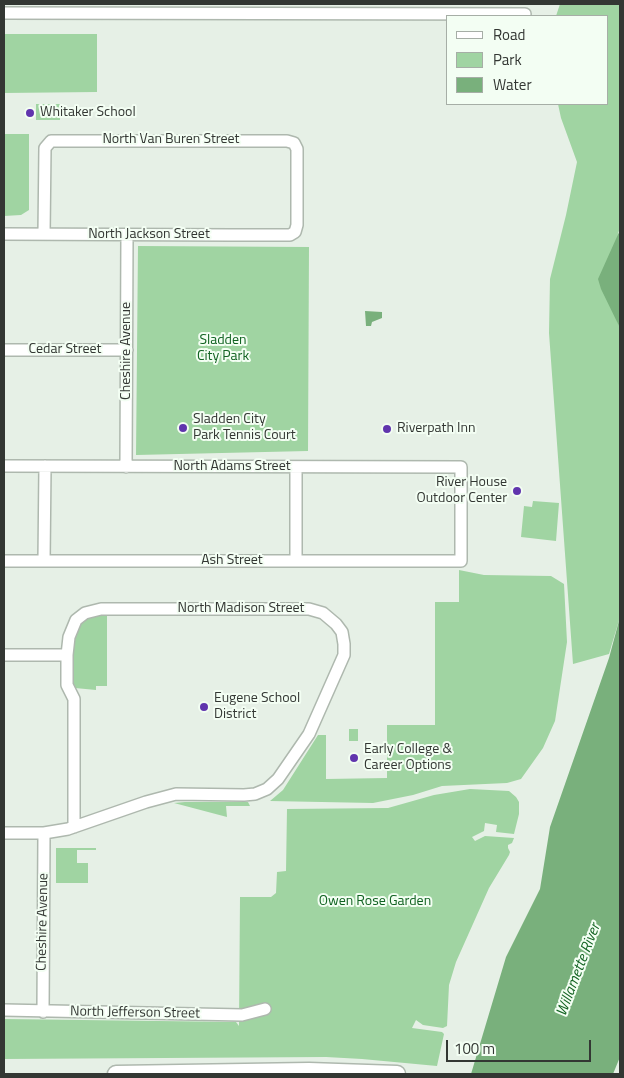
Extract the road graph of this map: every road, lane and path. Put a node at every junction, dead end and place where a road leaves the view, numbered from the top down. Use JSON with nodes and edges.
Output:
{"nodes":[{"id":1,"x":4,"y":13,"type":"edge"},
{"id":2,"x":525,"y":14,"type":"dead end"},
{"id":3,"x":4,"y":234,"type":"edge"},
{"id":4,"x":44,"y":234,"type":"junction"},
{"id":5,"x":127,"y":234,"type":"junction"},
{"id":6,"x":294,"y":234,"type":"joint"},
{"id":7,"x":4,"y":350,"type":"edge"},
{"id":8,"x":127,"y":350,"type":"junction"},
{"id":9,"x":4,"y":466,"type":"edge"},
{"id":10,"x":45,"y":466,"type":"junction"},
{"id":11,"x":126,"y":467,"type":"junction"},
{"id":12,"x":296,"y":468,"type":"junction"},
{"id":13,"x":4,"y":561,"type":"edge"},
{"id":14,"x":44,"y":561,"type":"junction"},
{"id":15,"x":296,"y":561,"type":"junction"},
{"id":16,"x":461,"y":561,"type":"joint"},
{"id":17,"x":4,"y":654,"type":"edge"},
{"id":18,"x":67,"y":655,"type":"junction"},
{"id":19,"x":74,"y":827,"type":"junction"},
{"id":20,"x":4,"y":832,"type":"edge"},
{"id":21,"x":44,"y":833,"type":"junction"},
{"id":22,"x":265,"y":1009,"type":"dead end"},
{"id":23,"x":4,"y":1010,"type":"edge"},
{"id":24,"x":42,"y":1012,"type":"junction"},
{"id":25,"x":116,"y":1074,"type":"edge"},
{"id":26,"x":395,"y":1074,"type":"edge"}],
"edges":[{"from":1,"to":2,"type":"street"},
{"from":3,"to":4,"type":"street","name":"North Jackson Street"},
{"from":4,"to":5,"type":"street","name":"North Jackson Street"},
{"from":4,"to":6,"type":"street","name":"North Van Buren Street"},
{"from":5,"to":6,"type":"street","name":"North Jackson Street"},
{"from":5,"to":8,"type":"street","name":"Cheshire Avenue"},
{"from":7,"to":8,"type":"street","name":"Cedar Street"},
{"from":8,"to":11,"type":"street","name":"Cheshire Avenue"},
{"from":9,"to":10,"type":"street","name":"North Adams Street"},
{"from":10,"to":11,"type":"street","name":"North Adams Street"},
{"from":10,"to":14,"type":"street"},
{"from":11,"to":12,"type":"street","name":"North Adams Street"},
{"from":12,"to":15,"type":"street"},
{"from":12,"to":16,"type":"street","name":"North Adams Street"},
{"from":13,"to":14,"type":"street","name":"Ash Street"},
{"from":14,"to":15,"type":"street","name":"Ash Street"},
{"from":15,"to":16,"type":"street","name":"Ash Street"},
{"from":17,"to":18,"type":"street"},
{"from":18,"to":19,"type":"street"},
{"from":18,"to":19,"type":"street","name":"North Madison Street"},
{"from":19,"to":21,"type":"street","name":"North Madison Street"},
{"from":20,"to":21,"type":"street","name":"North Madison Street"},
{"from":21,"to":24,"type":"street","name":"Cheshire Avenue"},
{"from":22,"to":24,"type":"street","name":"North Jefferson Street"},
{"from":23,"to":24,"type":"street","name":"North Jefferson Street"},
{"from":25,"to":26,"type":"highway"}]}
